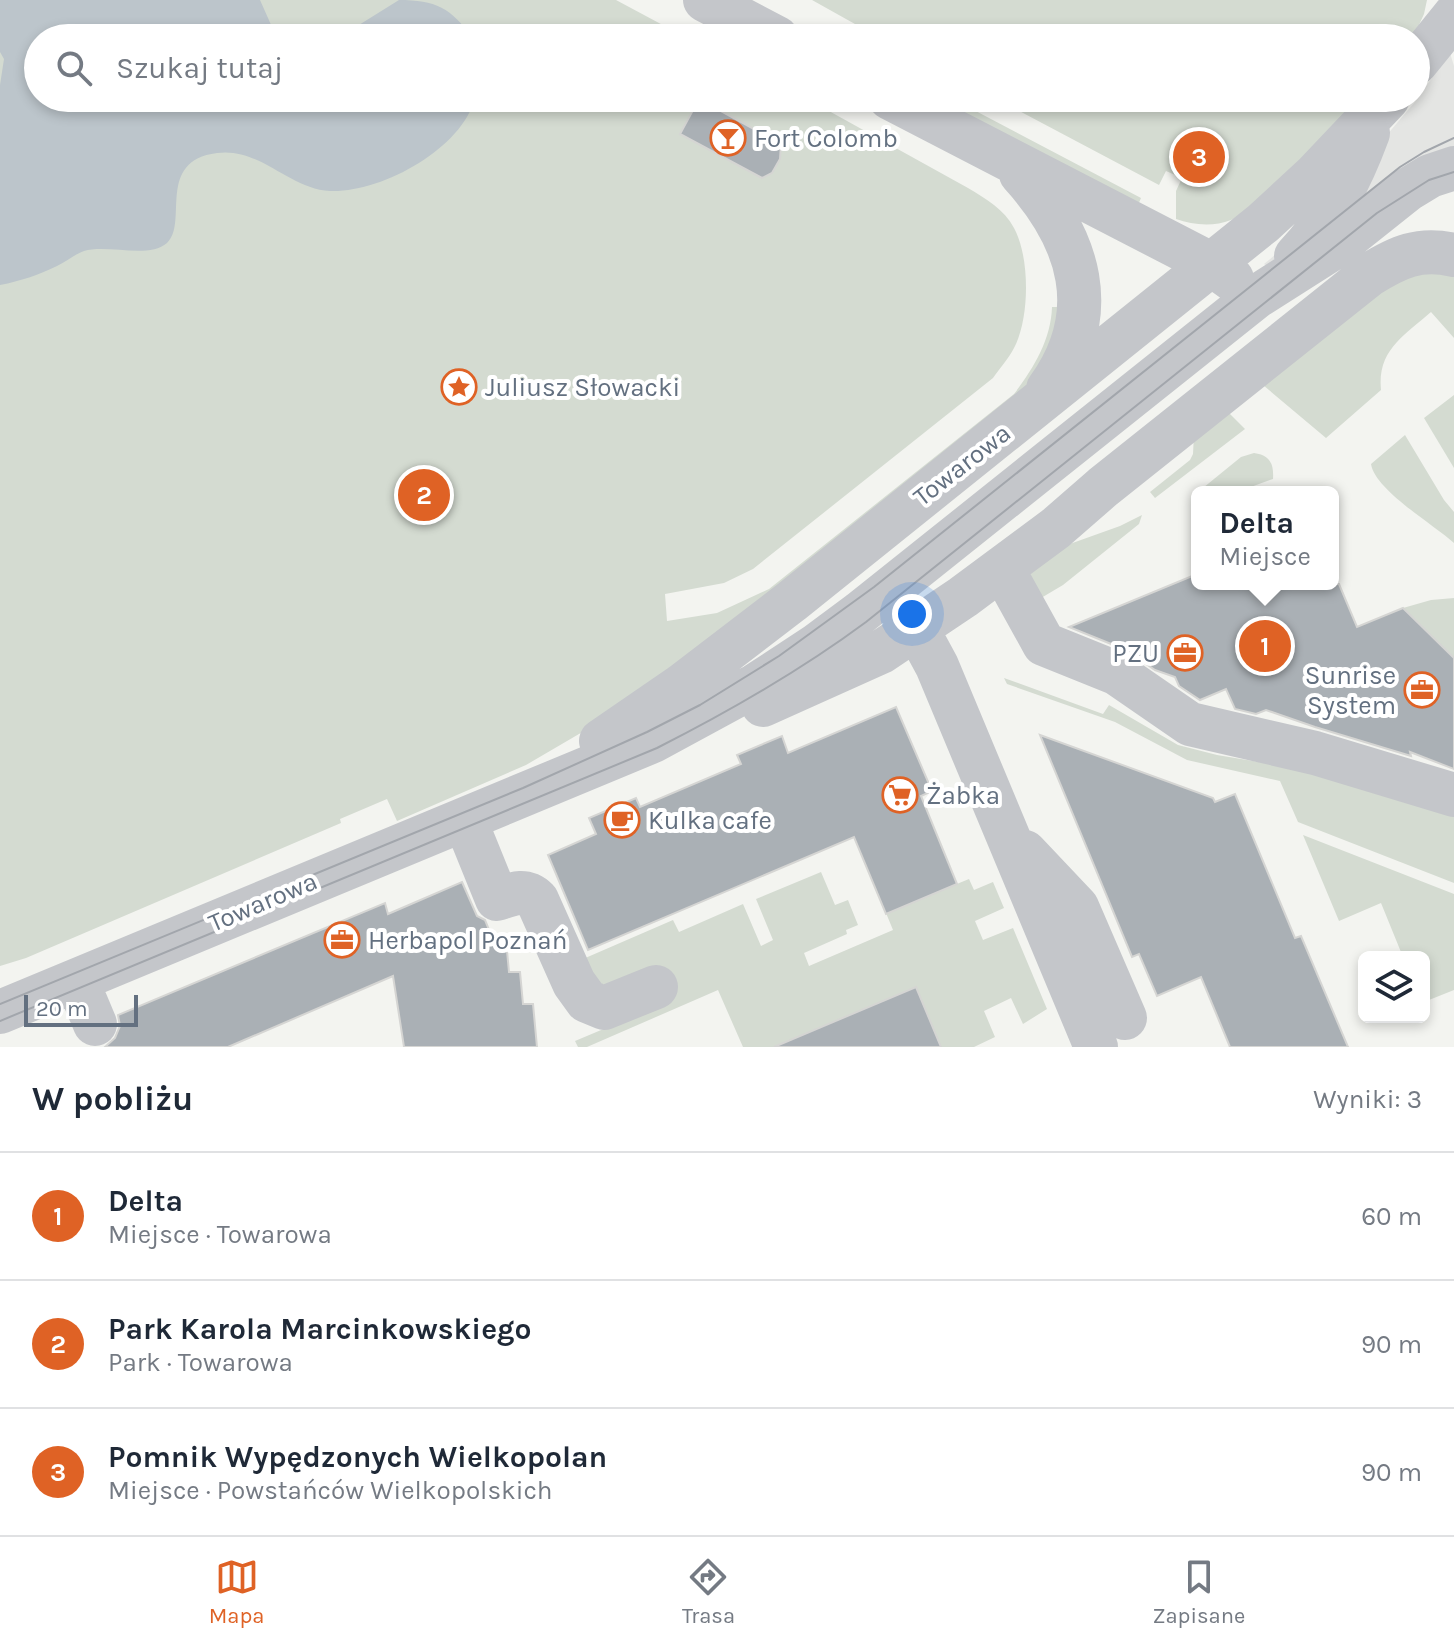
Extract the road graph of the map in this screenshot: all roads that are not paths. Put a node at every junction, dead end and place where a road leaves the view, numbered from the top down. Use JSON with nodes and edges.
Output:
{"nodes":[{"id":1,"x":705,"y":0,"type":"edge"},
{"id":2,"x":1454,"y":16,"type":"edge"},
{"id":3,"x":750,"y":24,"type":"edge"},
{"id":4,"x":1430,"y":46,"type":"edge"},
{"id":5,"x":916,"y":112,"type":"edge"},
{"id":6,"x":1375,"y":112,"type":"edge"},
{"id":7,"x":1379,"y":112,"type":"edge"},
{"id":8,"x":1001,"y":157,"type":"junction"},
{"id":9,"x":1454,"y":168,"type":"edge"},
{"id":10,"x":1454,"y":255,"type":"edge"},
{"id":11,"x":1211,"y":264,"type":"junction"},
{"id":12,"x":1256,"y":297,"type":"junction"},
{"id":13,"x":1289,"y":338,"type":"junction"},
{"id":14,"x":1022,"y":418,"type":"junction"},
{"id":15,"x":853,"y":551,"type":"junction"},
{"id":16,"x":1002,"y":568,"type":"junction"},
{"id":17,"x":887,"y":592,"type":"junction"},
{"id":18,"x":917,"y":629,"type":"junction"},
{"id":19,"x":528,"y":794,"type":"junction"},
{"id":20,"x":1454,"y":795,"type":"edge"},
{"id":21,"x":465,"y":820,"type":"junction"},
{"id":22,"x":61,"y":987,"type":"junction"},
{"id":23,"x":656,"y":987,"type":"dead end"},
{"id":24,"x":0,"y":996,"type":"edge"},
{"id":25,"x":0,"y":1012,"type":"edge"},
{"id":26,"x":95,"y":1024,"type":"dead end"},
{"id":27,"x":1111,"y":1033,"type":"edge"}],
"edges":[{"from":1,"to":3,"type":"street"},
{"from":2,"to":4,"type":"street"},
{"from":5,"to":8,"type":"street"},
{"from":6,"to":11,"type":"street","name":"Towarowa"},
{"from":7,"to":12,"type":"street","name":"Towarowa"},
{"from":8,"to":11,"type":"street"},
{"from":8,"to":14,"type":"street"},
{"from":9,"to":12,"type":"street","name":"Towarowa"},
{"from":10,"to":13,"type":"street","name":"Towarowa"},
{"from":11,"to":12,"type":"street"},
{"from":11,"to":14,"type":"street","name":"Towarowa"},
{"from":12,"to":13,"type":"street"},
{"from":12,"to":17,"type":"street","name":"Towarowa"},
{"from":13,"to":16,"type":"street","name":"Towarowa"},
{"from":14,"to":15,"type":"street","name":"Towarowa"},
{"from":15,"to":17,"type":"street"},
{"from":15,"to":19,"type":"street","name":"Towarowa"},
{"from":16,"to":18,"type":"street","name":"Towarowa"},
{"from":16,"to":20,"type":"street"},
{"from":17,"to":18,"type":"street"},
{"from":17,"to":19,"type":"street","name":"Towarowa"},
{"from":18,"to":19,"type":"street","name":"Towarowa"},
{"from":18,"to":27,"type":"street"},
{"from":19,"to":21,"type":"street","name":"Towarowa"},
{"from":21,"to":22,"type":"street","name":"Towarowa"},
{"from":21,"to":23,"type":"street"},
{"from":22,"to":24,"type":"street"},
{"from":22,"to":25,"type":"street","name":"Towarowa"},
{"from":22,"to":26,"type":"street"}]}
